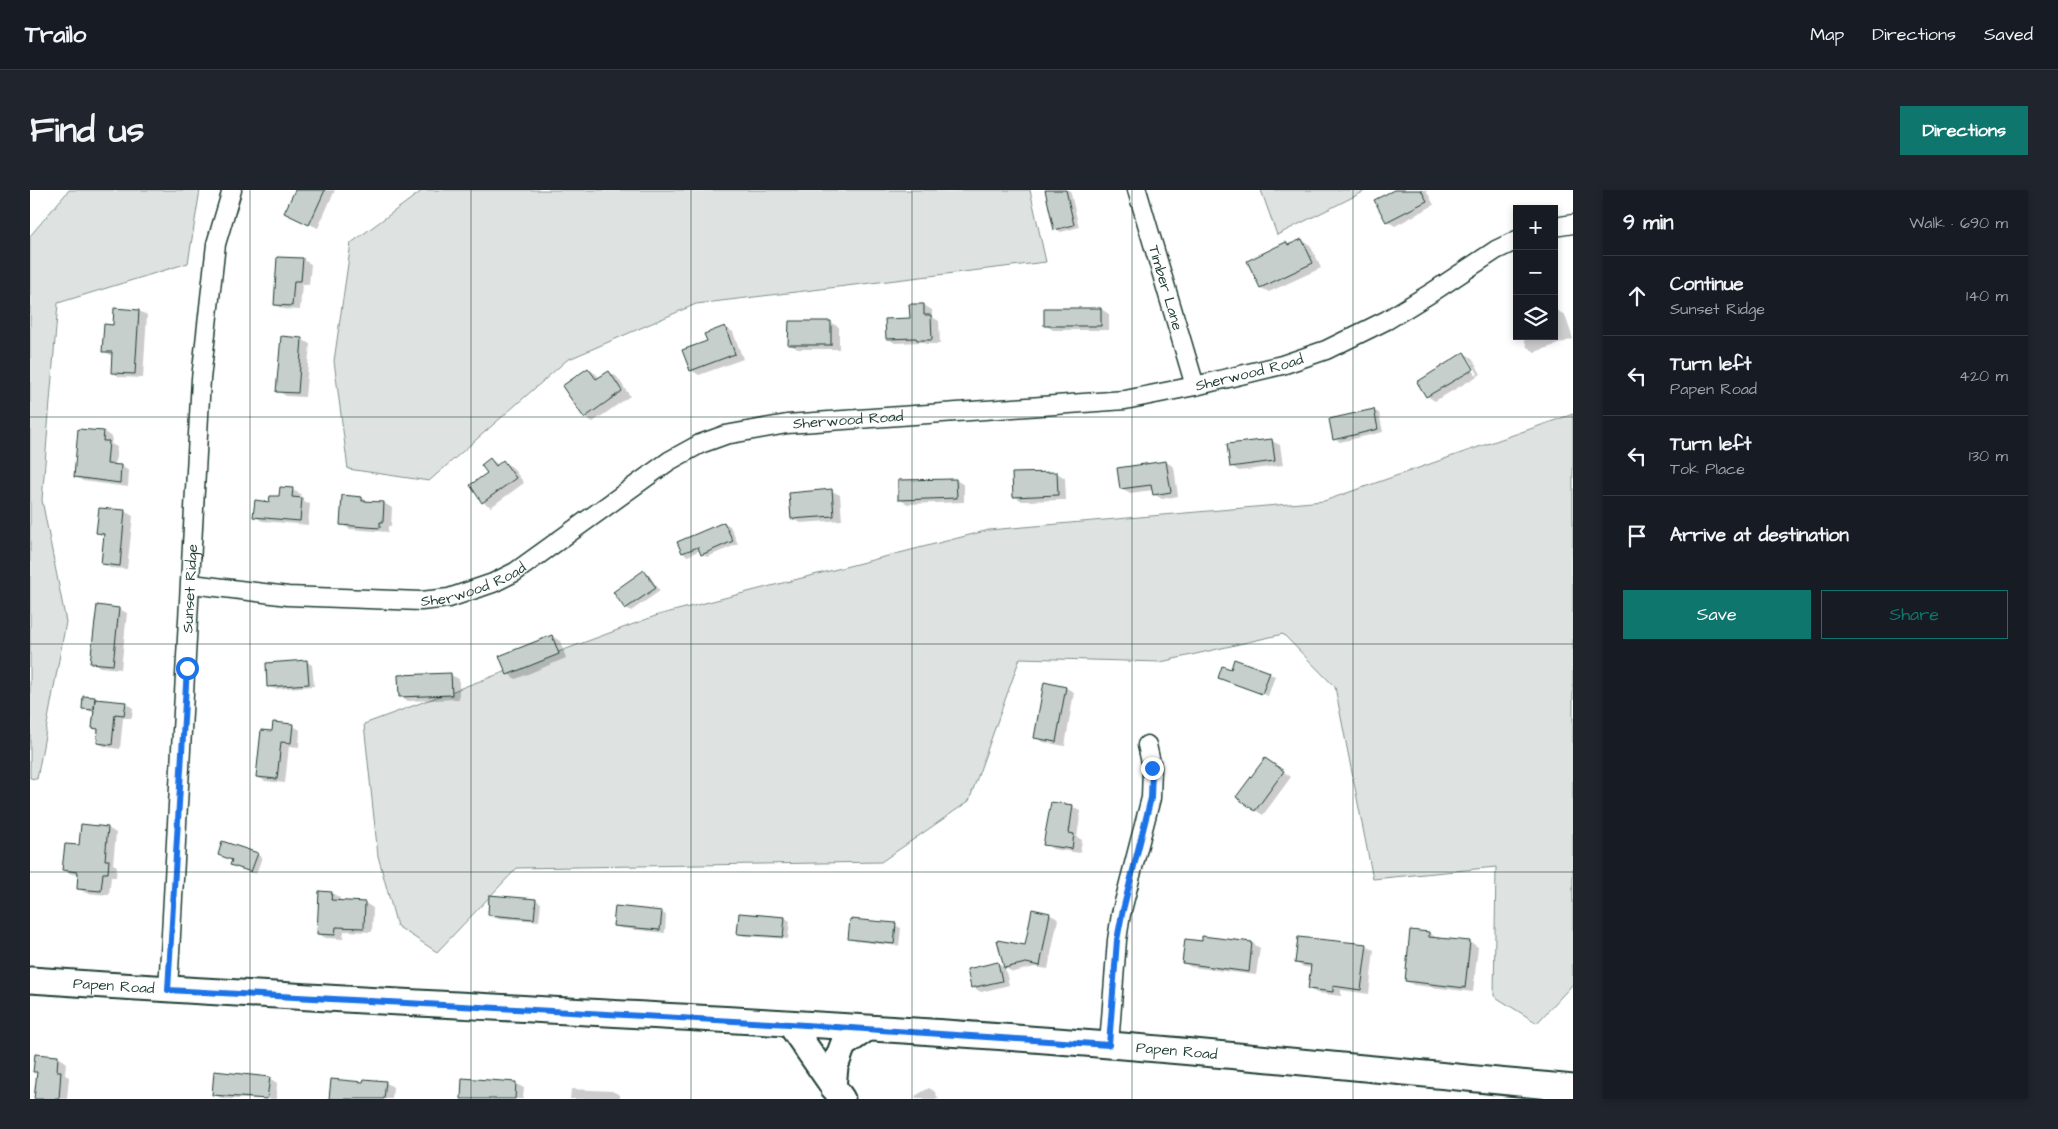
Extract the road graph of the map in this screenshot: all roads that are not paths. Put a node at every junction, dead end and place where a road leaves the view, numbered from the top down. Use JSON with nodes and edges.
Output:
{"nodes":[{"id":1,"x":232,"y":190,"type":"edge"},
{"id":2,"x":1137,"y":190,"type":"edge"},
{"id":3,"x":1573,"y":224,"type":"edge"},
{"id":4,"x":1558,"y":226,"type":"edge"},
{"id":5,"x":1513,"y":242,"type":"edge"},
{"id":6,"x":1195,"y":386,"type":"junction"},
{"id":7,"x":192,"y":584,"type":"junction"},
{"id":8,"x":1147,"y":745,"type":"dead end"},
{"id":9,"x":30,"y":980,"type":"edge"},
{"id":10,"x":168,"y":990,"type":"junction"},
{"id":11,"x":790,"y":1024,"type":"junction"},
{"id":12,"x":866,"y":1029,"type":"junction"},
{"id":13,"x":1109,"y":1045,"type":"junction"},
{"id":14,"x":1573,"y":1088,"type":"edge"},
{"id":15,"x":837,"y":1093,"type":"edge"}],
"edges":[{"from":1,"to":7,"type":"street","name":"Sunset Ridge"},
{"from":2,"to":6,"type":"street","name":"Timber Lane"},
{"from":3,"to":4,"type":"street"},
{"from":5,"to":6,"type":"street","name":"Sherwood Road"},
{"from":6,"to":7,"type":"street","name":"Sherwood Road"},
{"from":7,"to":10,"type":"street","name":"Sunset Ridge"},
{"from":8,"to":13,"type":"street"},
{"from":9,"to":10,"type":"street","name":"Papen Road"},
{"from":10,"to":11,"type":"street","name":"Papen Road"},
{"from":11,"to":12,"type":"street","name":"Papen Road"},
{"from":11,"to":15,"type":"street"},
{"from":12,"to":13,"type":"street","name":"Papen Road"},
{"from":12,"to":15,"type":"street"},
{"from":13,"to":14,"type":"street","name":"Papen Road"}]}
